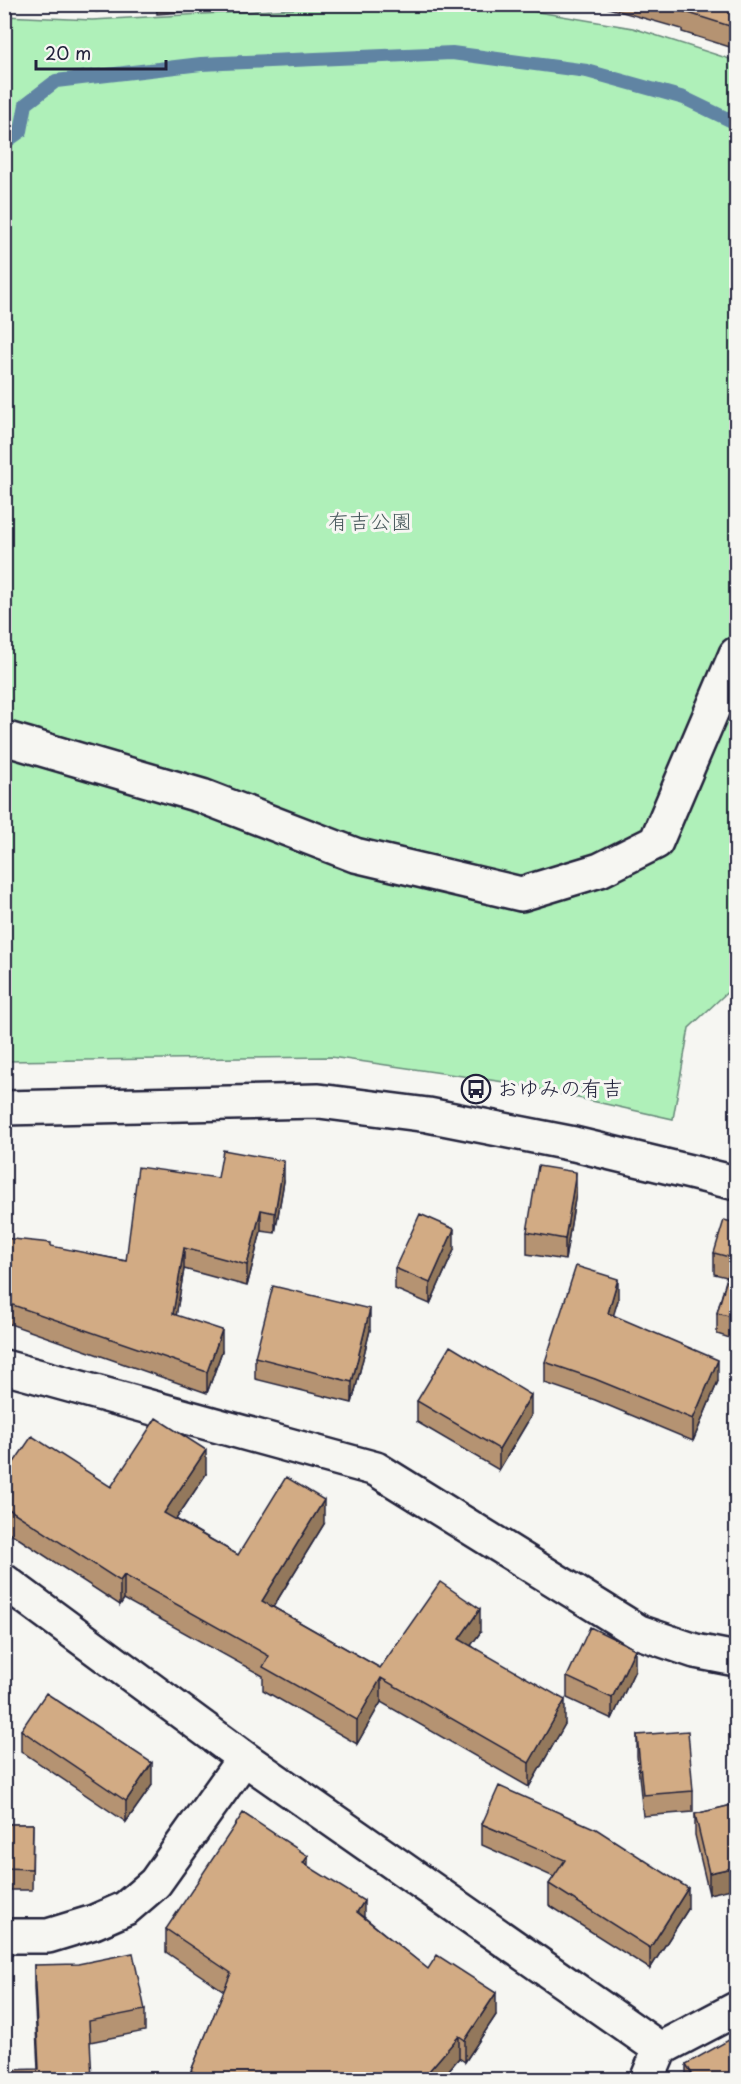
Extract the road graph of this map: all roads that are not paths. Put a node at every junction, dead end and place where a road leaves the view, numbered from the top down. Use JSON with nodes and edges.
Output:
{"nodes":[{"id":1,"x":736,"y":654,"type":"edge"},
{"id":2,"x":4,"y":738,"type":"edge"},
{"id":3,"x":4,"y":1108,"type":"edge"},
{"id":4,"x":736,"y":1184,"type":"edge"},
{"id":5,"x":4,"y":1368,"type":"edge"},
{"id":6,"x":4,"y":1581,"type":"edge"},
{"id":7,"x":736,"y":1659,"type":"edge"},
{"id":8,"x":244,"y":1758,"type":"junction"},
{"id":9,"x":4,"y":1936,"type":"edge"},
{"id":10,"x":736,"y":2009,"type":"edge"},
{"id":11,"x":660,"y":2049,"type":"junction"},
{"id":12,"x":647,"y":2079,"type":"edge"}],
"edges":[{"from":1,"to":2,"type":"street"},
{"from":3,"to":4,"type":"street"},
{"from":5,"to":7,"type":"street"},
{"from":6,"to":8,"type":"street"},
{"from":8,"to":9,"type":"street"},
{"from":8,"to":11,"type":"street"},
{"from":10,"to":11,"type":"street"},
{"from":11,"to":12,"type":"street"}]}
